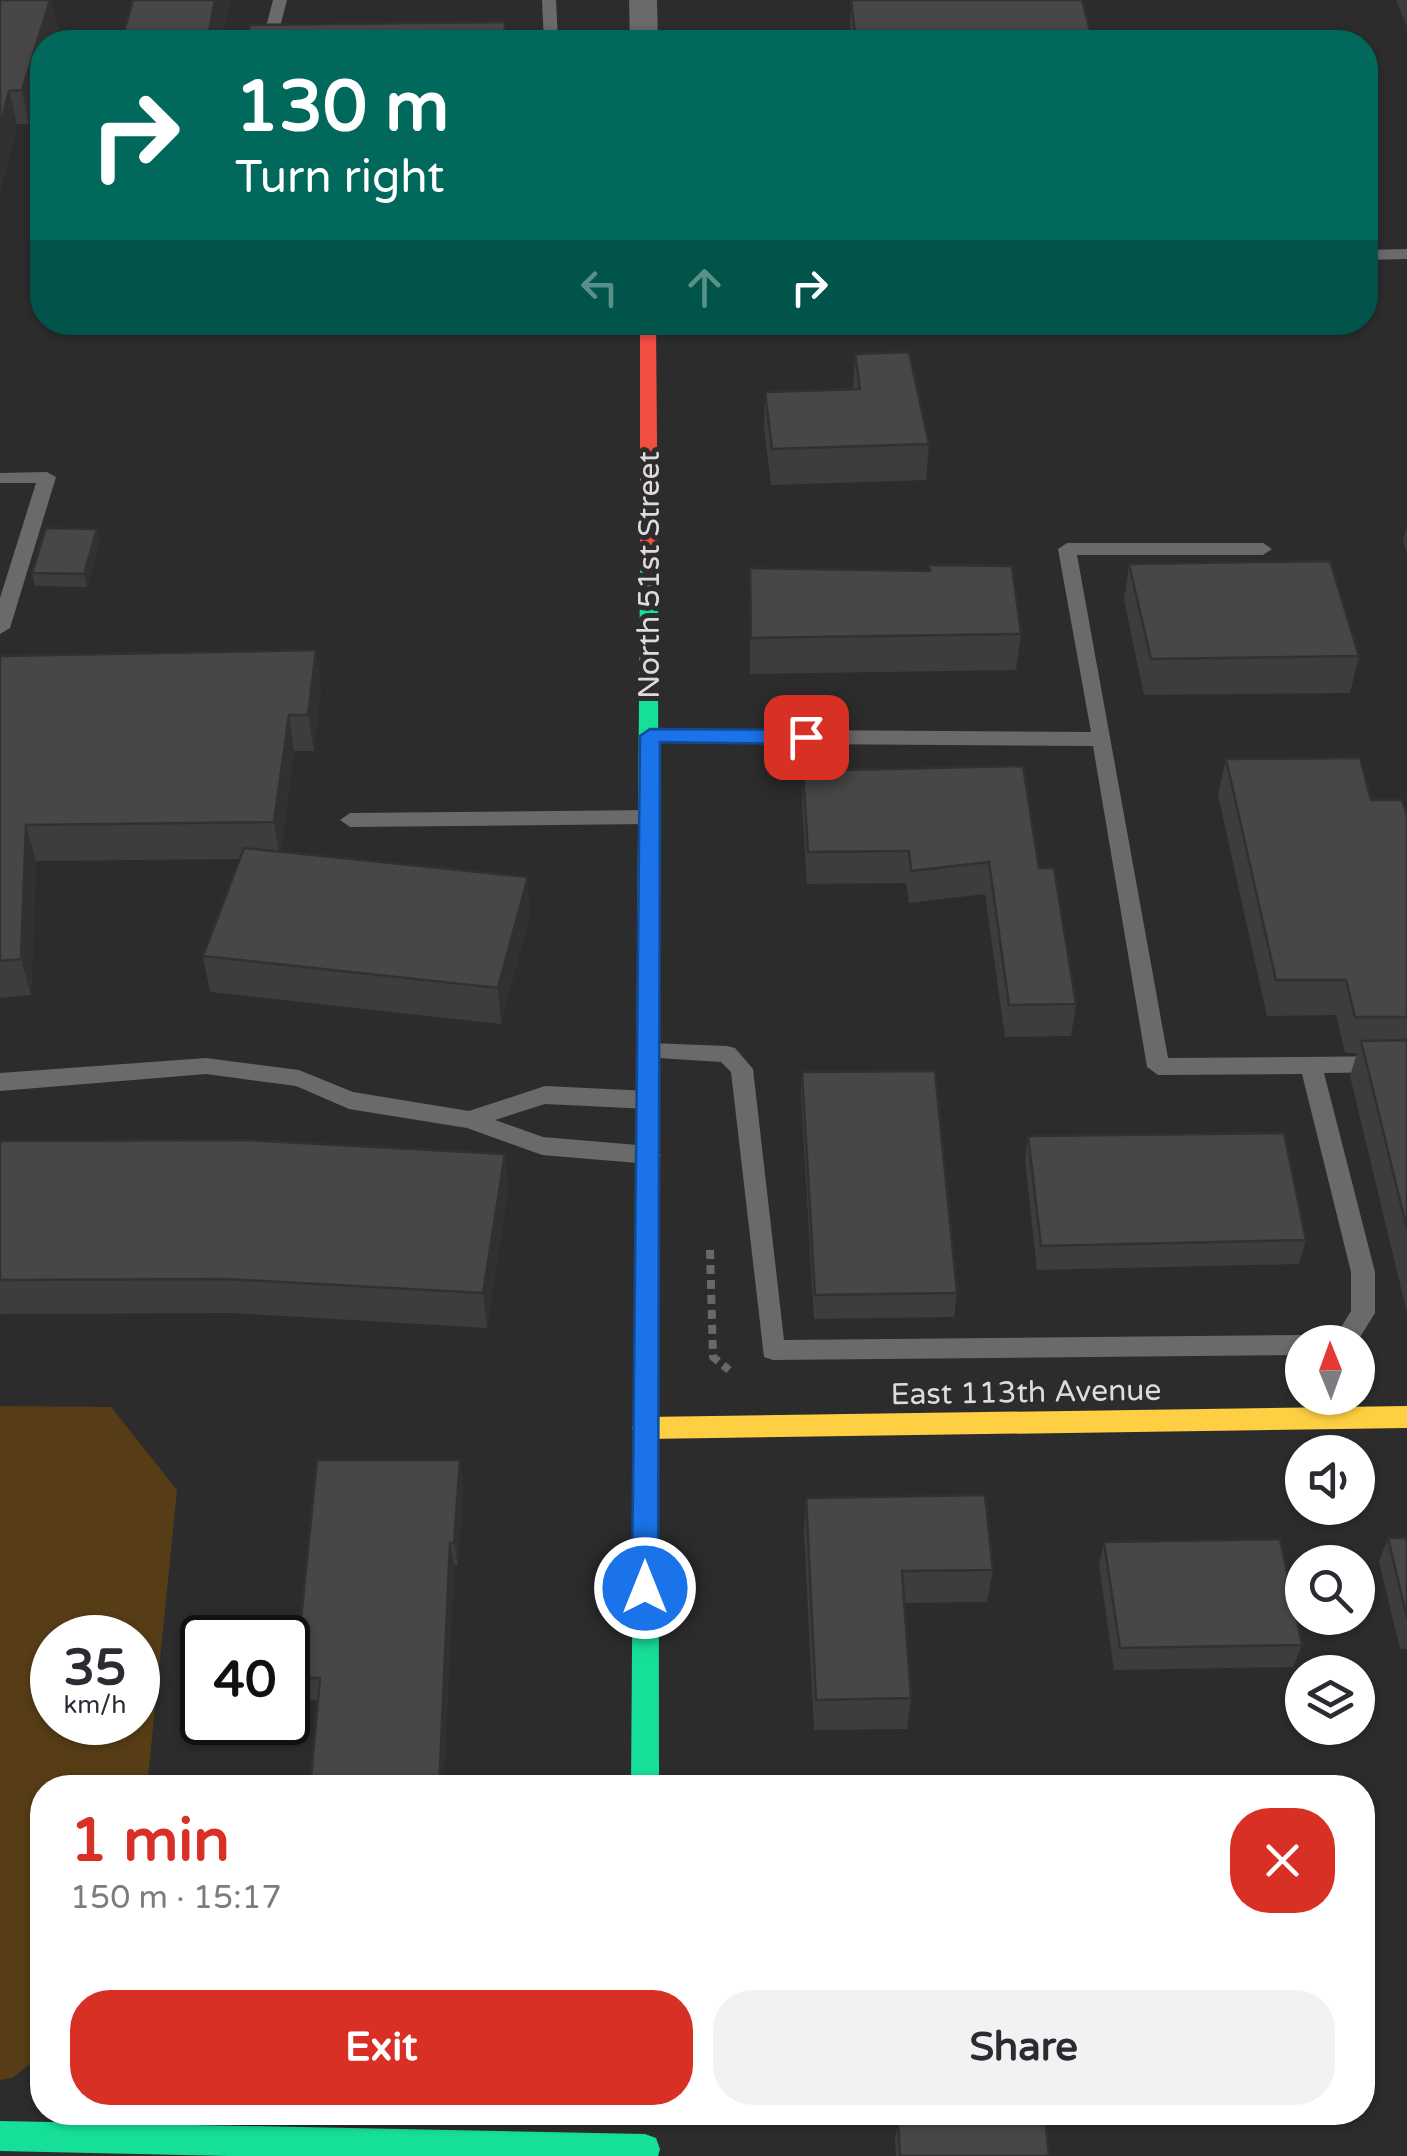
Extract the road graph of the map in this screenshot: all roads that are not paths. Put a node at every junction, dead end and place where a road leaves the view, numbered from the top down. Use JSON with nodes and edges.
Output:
{"nodes":[{"id":1,"x":280,"y":0,"type":"edge"},
{"id":2,"x":549,"y":0,"type":"edge"},
{"id":3,"x":643,"y":0,"type":"edge"},
{"id":4,"x":273,"y":30,"type":"edge"},
{"id":5,"x":550,"y":30,"type":"edge"},
{"id":6,"x":644,"y":30,"type":"edge"},
{"id":7,"x":1407,"y":254,"type":"edge"},
{"id":8,"x":1378,"y":255,"type":"edge"},
{"id":9,"x":648,"y":335,"type":"edge"},
{"id":10,"x":0,"y":478,"type":"edge"},
{"id":11,"x":1263,"y":549,"type":"dead end"},
{"id":12,"x":0,"y":628,"type":"edge"},
{"id":13,"x":650,"y":736,"type":"junction"},
{"id":14,"x":1102,"y":739,"type":"junction"},
{"id":15,"x":650,"y":816,"type":"junction"},
{"id":16,"x":350,"y":820,"type":"dead end"},
{"id":17,"x":650,"y":1051,"type":"junction"},
{"id":18,"x":1407,"y":1064,"type":"edge"},
{"id":19,"x":1311,"y":1065,"type":"junction"},
{"id":20,"x":0,"y":1082,"type":"edge"},
{"id":21,"x":649,"y":1100,"type":"junction"},
{"id":22,"x":470,"y":1120,"type":"junction"},
{"id":23,"x":648,"y":1155,"type":"junction"},
{"id":24,"x":1355,"y":1325,"type":"edge"},
{"id":25,"x":1285,"y":1345,"type":"edge"},
{"id":26,"x":1407,"y":1417,"type":"edge"},
{"id":27,"x":645,"y":1428,"type":"junction"},
{"id":28,"x":645,"y":1775,"type":"edge"},
{"id":29,"x":0,"y":2136,"type":"edge"},
{"id":30,"x":645,"y":2139,"type":"edge"}],
"edges":[{"from":1,"to":4,"type":"lane"},
{"from":2,"to":5,"type":"lane"},
{"from":3,"to":6,"type":"street"},
{"from":7,"to":8,"type":"lane"},
{"from":9,"to":13,"type":"street","name":"North 51st Street"},
{"from":10,"to":12,"type":"lane"},
{"from":11,"to":14,"type":"lane"},
{"from":13,"to":14,"type":"lane"},
{"from":13,"to":15,"type":"street","name":"North 51st Street"},
{"from":14,"to":19,"type":"lane"},
{"from":15,"to":16,"type":"lane"},
{"from":15,"to":17,"type":"street","name":"North 51st Street"},
{"from":17,"to":21,"type":"street","name":"North 51st Street"},
{"from":17,"to":25,"type":"lane"},
{"from":18,"to":19,"type":"lane"},
{"from":19,"to":24,"type":"lane"},
{"from":20,"to":22,"type":"lane"},
{"from":21,"to":22,"type":"lane"},
{"from":21,"to":23,"type":"street","name":"North 51st Street"},
{"from":22,"to":23,"type":"lane"},
{"from":23,"to":27,"type":"street","name":"North 51st Street"},
{"from":26,"to":27,"type":"street","name":"East 113th Avenue"},
{"from":27,"to":28,"type":"street","name":"North 51st Street"},
{"from":29,"to":30,"type":"street"}]}
